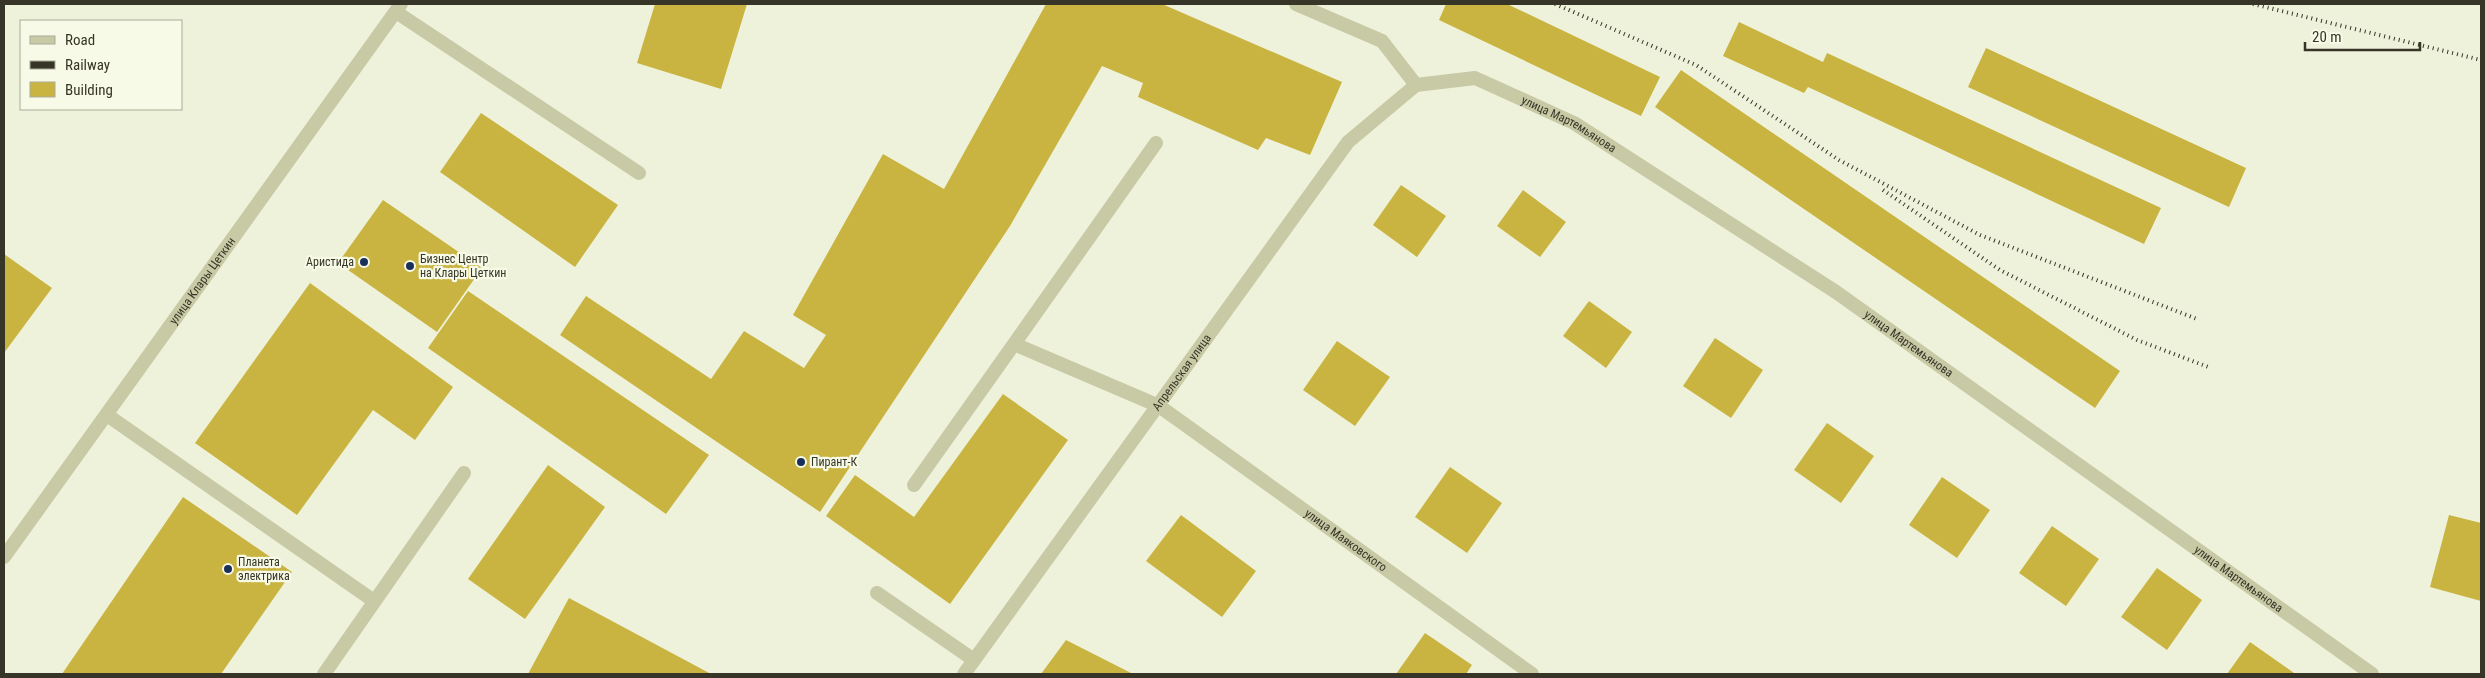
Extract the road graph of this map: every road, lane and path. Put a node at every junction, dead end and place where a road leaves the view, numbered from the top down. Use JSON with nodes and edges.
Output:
{"nodes":[{"id":1,"x":1296,"y":4,"type":"edge"},
{"id":2,"x":398,"y":8,"type":"edge"},
{"id":3,"x":1416,"y":85,"type":"junction"},
{"id":4,"x":1156,"y":143,"type":"dead end"},
{"id":5,"x":639,"y":173,"type":"dead end"},
{"id":6,"x":1014,"y":344,"type":"junction"},
{"id":7,"x":1159,"y":406,"type":"junction"},
{"id":8,"x":107,"y":414,"type":"junction"},
{"id":9,"x":464,"y":473,"type":"dead end"},
{"id":10,"x":914,"y":485,"type":"dead end"},
{"id":11,"x":4,"y":557,"type":"edge"},
{"id":12,"x":877,"y":593,"type":"dead end"},
{"id":13,"x":374,"y":601,"type":"junction"},
{"id":14,"x":974,"y":660,"type":"junction"},
{"id":15,"x":324,"y":674,"type":"edge"},
{"id":16,"x":964,"y":674,"type":"edge"},
{"id":17,"x":1532,"y":674,"type":"edge"},
{"id":18,"x":2372,"y":674,"type":"edge"}],
"edges":[{"from":1,"to":3,"type":"street"},
{"from":2,"to":5,"type":"street"},
{"from":2,"to":8,"type":"street","name":"улица Клары Цеткин"},
{"from":3,"to":7,"type":"street","name":"Апрельская улица"},
{"from":3,"to":18,"type":"street","name":"улица Мартемьянова"},
{"from":4,"to":6,"type":"street"},
{"from":6,"to":7,"type":"street","name":"улица Маяковского"},
{"from":6,"to":10,"type":"street"},
{"from":7,"to":14,"type":"street","name":"Апрельская улица"},
{"from":7,"to":17,"type":"street","name":"улица Маяковского"},
{"from":8,"to":11,"type":"street","name":"улица Клары Цеткин"},
{"from":8,"to":13,"type":"street"},
{"from":9,"to":13,"type":"street"},
{"from":12,"to":14,"type":"street"},
{"from":13,"to":15,"type":"street"},
{"from":14,"to":16,"type":"street","name":"Апрельская улица"}]}
